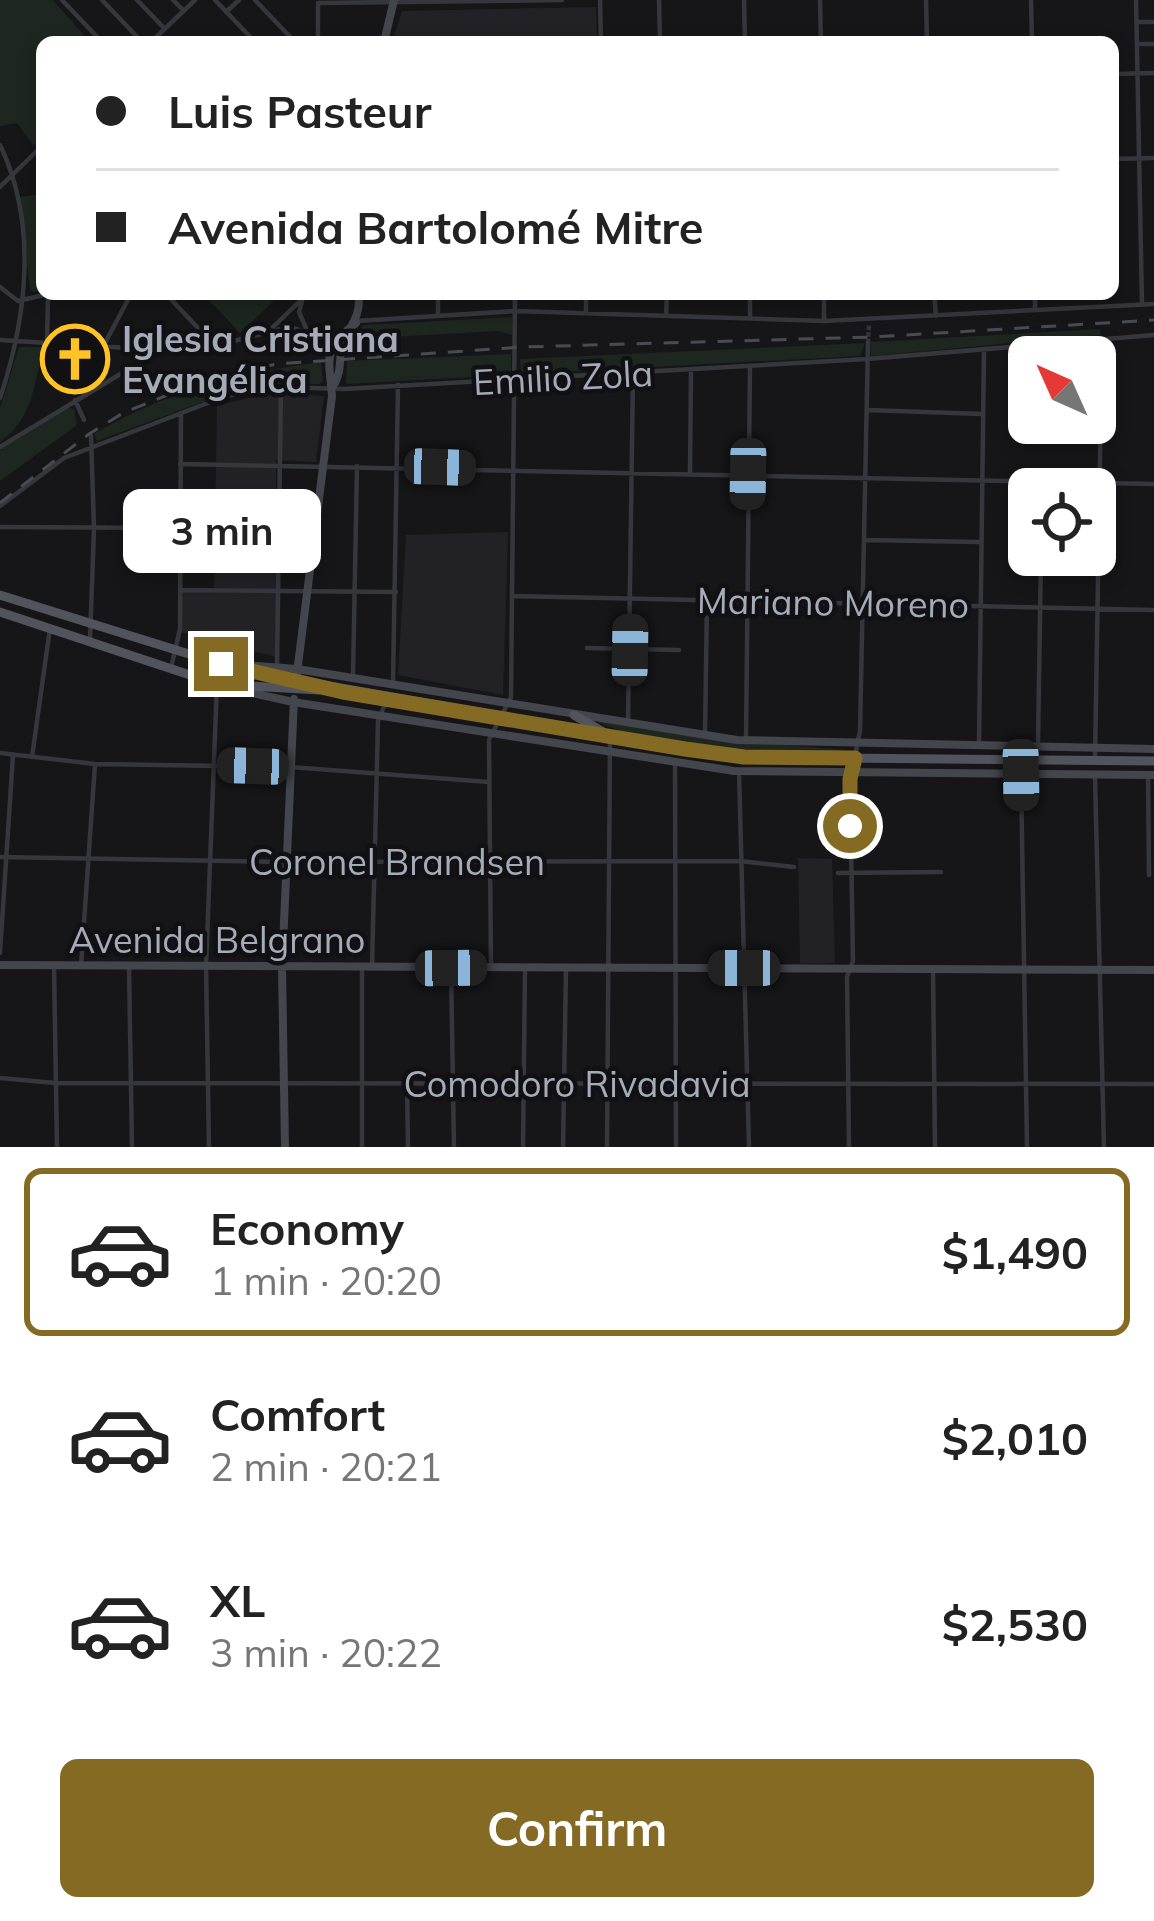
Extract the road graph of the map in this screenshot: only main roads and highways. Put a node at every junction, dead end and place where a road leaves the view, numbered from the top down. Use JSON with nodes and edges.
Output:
{"nodes":[{"id":1,"x":0,"y":595,"type":"edge"},
{"id":2,"x":0,"y":612,"type":"edge"},
{"id":3,"x":240,"y":670,"type":"junction"},
{"id":4,"x":296,"y":680,"type":"junction"},
{"id":5,"x":218,"y":684,"type":"junction"},
{"id":6,"x":574,"y":715,"type":"road end"},
{"id":7,"x":610,"y":736,"type":"junction"},
{"id":8,"x":1154,"y":761,"type":"edge"}],
"edges":[{"from":1,"to":3,"type":"main road"},
{"from":2,"to":5,"type":"main road"},
{"from":3,"to":4,"type":"main road"},
{"from":3,"to":5,"type":"main road"},
{"from":4,"to":5,"type":"main road"},
{"from":4,"to":7,"type":"main road"},
{"from":6,"to":7,"type":"main road"},
{"from":7,"to":8,"type":"main road"}]}
